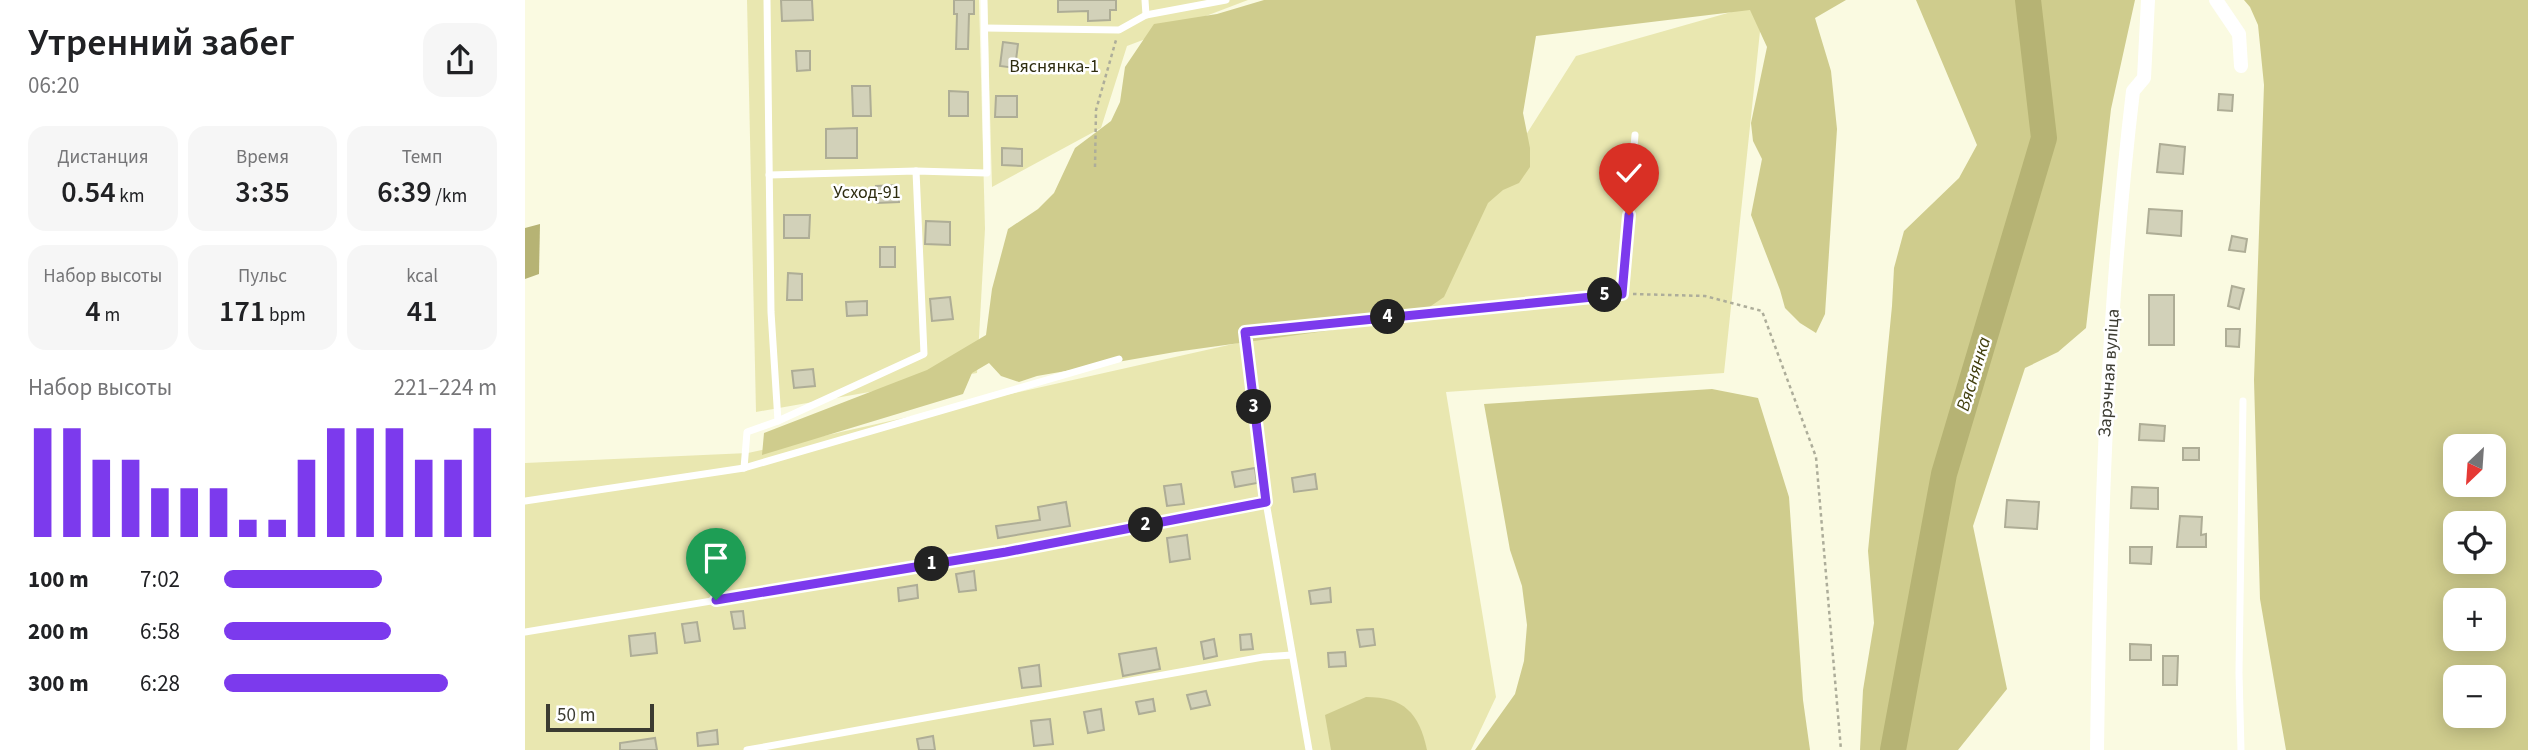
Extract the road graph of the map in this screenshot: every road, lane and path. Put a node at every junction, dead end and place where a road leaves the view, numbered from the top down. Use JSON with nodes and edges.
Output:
{"nodes":[{"id":1,"x":767,"y":0,"type":"edge"},
{"id":2,"x":984,"y":0,"type":"edge"},
{"id":3,"x":1145,"y":0,"type":"edge"},
{"id":4,"x":1226,"y":0,"type":"edge"},
{"id":5,"x":2148,"y":0,"type":"edge"},
{"id":6,"x":2216,"y":0,"type":"edge"},
{"id":7,"x":1146,"y":15,"type":"junction"},
{"id":8,"x":985,"y":28,"type":"junction"},
{"id":9,"x":1119,"y":30,"type":"junction"},
{"id":10,"x":2241,"y":66,"type":"dead end"},
{"id":11,"x":1635,"y":135,"type":"dead end"},
{"id":12,"x":1095,"y":167,"type":"dead end"},
{"id":13,"x":916,"y":171,"type":"junction"},
{"id":14,"x":769,"y":175,"type":"junction"},
{"id":15,"x":1622,"y":294,"type":"junction"},
{"id":16,"x":1119,"y":359,"type":"dead end"},
{"id":17,"x":2243,"y":401,"type":"dead end"},
{"id":18,"x":778,"y":421,"type":"junction"},
{"id":19,"x":744,"y":468,"type":"junction"},
{"id":20,"x":525,"y":501,"type":"edge"},
{"id":21,"x":1266,"y":502,"type":"junction"},
{"id":22,"x":525,"y":632,"type":"edge"},
{"id":23,"x":1292,"y":655,"type":"junction"},
{"id":24,"x":747,"y":750,"type":"edge"},
{"id":25,"x":1309,"y":750,"type":"edge"},
{"id":26,"x":1841,"y":750,"type":"edge"},
{"id":27,"x":2097,"y":750,"type":"edge"},
{"id":28,"x":2241,"y":750,"type":"edge"}],
"edges":[{"from":1,"to":14,"type":"lane"},
{"from":2,"to":8,"type":"lane"},
{"from":3,"to":7,"type":"lane"},
{"from":4,"to":7,"type":"lane"},
{"from":5,"to":27,"type":"street","name":"Зарэчная вуліца"},
{"from":6,"to":10,"type":"street"},
{"from":7,"to":9,"type":"lane"},
{"from":8,"to":9,"type":"lane"},
{"from":8,"to":13,"type":"lane"},
{"from":9,"to":12,"type":"path"},
{"from":11,"to":15,"type":"lane"},
{"from":13,"to":14,"type":"lane"},
{"from":13,"to":18,"type":"lane"},
{"from":14,"to":18,"type":"lane"},
{"from":15,"to":21,"type":"lane"},
{"from":15,"to":26,"type":"path"},
{"from":16,"to":19,"type":"lane"},
{"from":17,"to":28,"type":"lane"},
{"from":18,"to":19,"type":"lane"},
{"from":19,"to":20,"type":"lane"},
{"from":21,"to":22,"type":"lane"},
{"from":21,"to":23,"type":"lane"},
{"from":23,"to":24,"type":"lane"},
{"from":23,"to":25,"type":"lane"}]}
